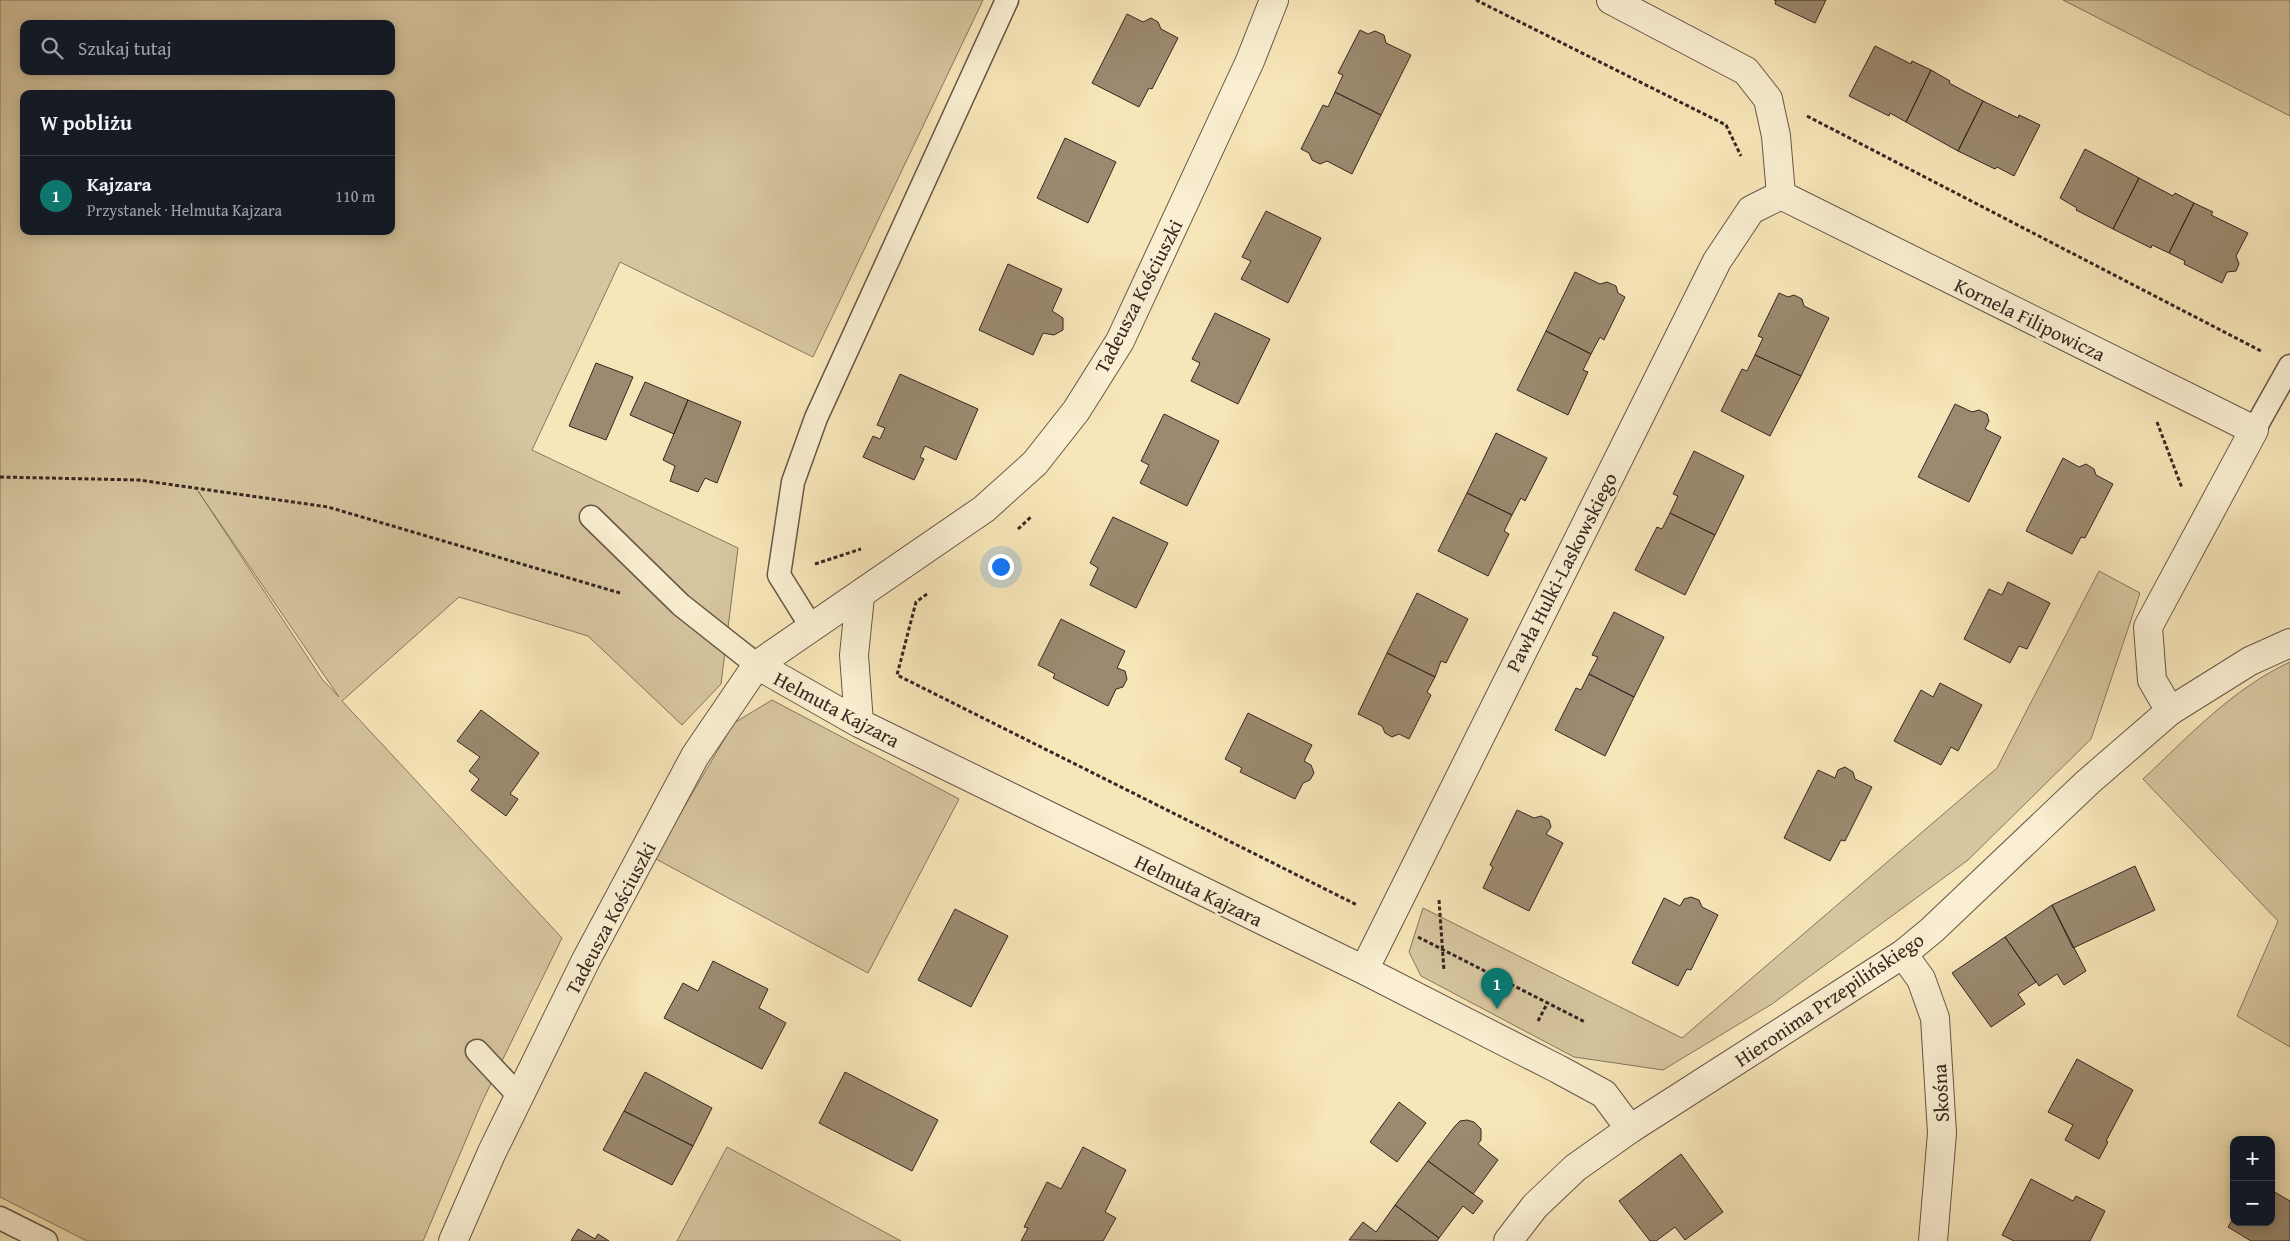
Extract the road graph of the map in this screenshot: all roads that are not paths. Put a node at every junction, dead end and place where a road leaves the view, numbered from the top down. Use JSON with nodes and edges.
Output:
{"nodes":[{"id":1,"x":1007,"y":0,"type":"edge"},
{"id":2,"x":1274,"y":0,"type":"edge"},
{"id":3,"x":1611,"y":0,"type":"edge"},
{"id":4,"x":1781,"y":195,"type":"junction"},
{"id":5,"x":2290,"y":366,"type":"edge"},
{"id":6,"x":2254,"y":430,"type":"junction"},
{"id":7,"x":591,"y":517,"type":"dead end"},
{"id":8,"x":860,"y":596,"type":"junction"},
{"id":9,"x":812,"y":628,"type":"junction"},
{"id":10,"x":2290,"y":644,"type":"edge"},
{"id":11,"x":757,"y":665,"type":"junction"},
{"id":12,"x":2170,"y":711,"type":"junction"},
{"id":13,"x":859,"y":723,"type":"junction"},
{"id":14,"x":1902,"y":954,"type":"junction"},
{"id":15,"x":1364,"y":970,"type":"junction"},
{"id":16,"x":477,"y":1052,"type":"dead end"},
{"id":17,"x":520,"y":1097,"type":"junction"},
{"id":18,"x":1630,"y":1129,"type":"junction"},
{"id":19,"x":0,"y":1218,"type":"edge"},
{"id":20,"x":46,"y":1241,"type":"edge"},
{"id":21,"x":453,"y":1241,"type":"edge"},
{"id":22,"x":1508,"y":1241,"type":"edge"},
{"id":23,"x":1933,"y":1241,"type":"edge"}],
"edges":[{"from":1,"to":9,"type":"lane"},
{"from":2,"to":8,"type":"street","name":"Tadeusza Kościuszki"},
{"from":3,"to":4,"type":"street"},
{"from":4,"to":6,"type":"street","name":"Kornela Filipowicza"},
{"from":4,"to":15,"type":"street","name":"Pawła Hulki-Laskowskiego"},
{"from":5,"to":6,"type":"lane"},
{"from":6,"to":12,"type":"street"},
{"from":7,"to":11,"type":"lane"},
{"from":8,"to":9,"type":"street","name":"Tadeusza Kościuszki"},
{"from":8,"to":13,"type":"street"},
{"from":9,"to":11,"type":"street","name":"Tadeusza Kościuszki"},
{"from":10,"to":12,"type":"street","name":"Hieronima Przepilińskiego"},
{"from":11,"to":13,"type":"street","name":"Helmuta Kajzara"},
{"from":11,"to":17,"type":"street","name":"Tadeusza Kościuszki"},
{"from":12,"to":14,"type":"street","name":"Hieronima Przepilińskiego"},
{"from":13,"to":15,"type":"street","name":"Helmuta Kajzara"},
{"from":14,"to":18,"type":"street","name":"Hieronima Przepilińskiego"},
{"from":14,"to":23,"type":"street","name":"Skośna"},
{"from":15,"to":18,"type":"street","name":"Helmuta Kajzara"},
{"from":16,"to":17,"type":"lane"},
{"from":17,"to":21,"type":"street","name":"Tadeusza Kościuszki"},
{"from":18,"to":22,"type":"street","name":"Hieronima Przepilińskiego"},
{"from":19,"to":20,"type":"lane"}]}
